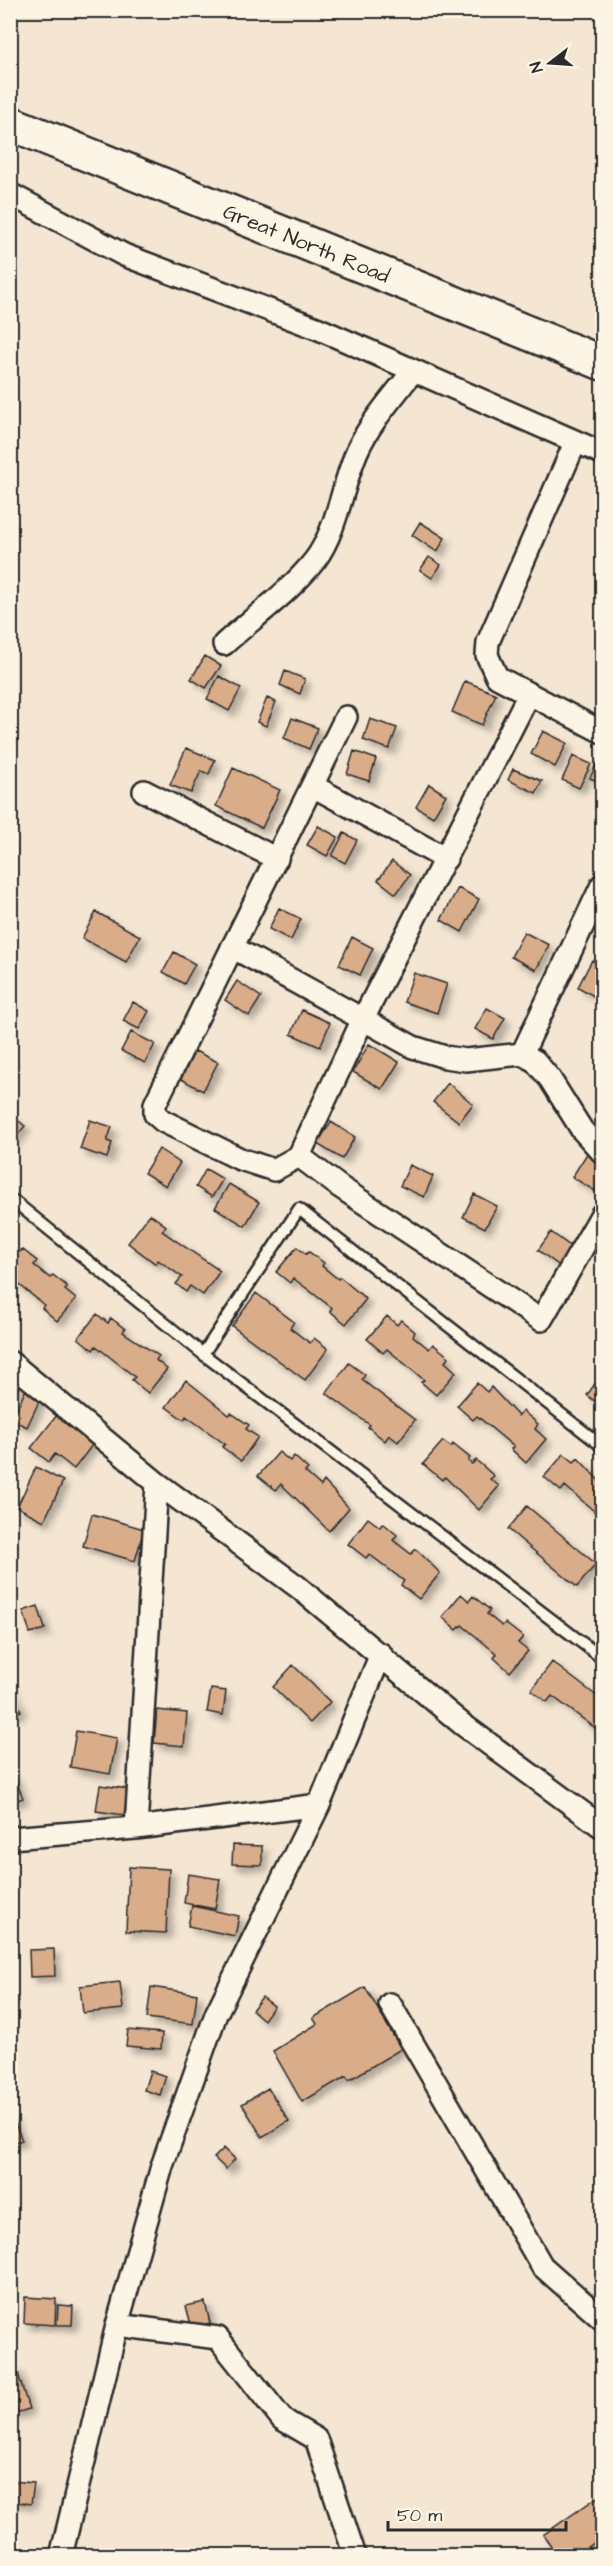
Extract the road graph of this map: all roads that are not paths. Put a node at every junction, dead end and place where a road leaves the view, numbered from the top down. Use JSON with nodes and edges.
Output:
{"nodes":[{"id":1,"x":10,"y":123,"type":"edge"},
{"id":2,"x":10,"y":194,"type":"edge"},
{"id":3,"x":603,"y":363,"type":"edge"},
{"id":4,"x":413,"y":371,"type":"junction"},
{"id":5,"x":575,"y":443,"type":"junction"},
{"id":6,"x":603,"y":453,"type":"edge"},
{"id":7,"x":224,"y":644,"type":"dead end"},
{"id":8,"x":529,"y":694,"type":"junction"},
{"id":9,"x":346,"y":717,"type":"dead end"},
{"id":10,"x":603,"y":732,"type":"edge"},
{"id":11,"x":314,"y":786,"type":"junction"},
{"id":12,"x":144,"y":791,"type":"dead end"},
{"id":13,"x":277,"y":859,"type":"junction"},
{"id":14,"x":446,"y":859,"type":"junction"},
{"id":15,"x":603,"y":885,"type":"edge"},
{"id":16,"x":232,"y":947,"type":"junction"},
{"id":17,"x":363,"y":1019,"type":"junction"},
{"id":18,"x":522,"y":1054,"type":"junction"},
{"id":19,"x":603,"y":1152,"type":"edge"},
{"id":20,"x":299,"y":1156,"type":"junction"},
{"id":21,"x":10,"y":1198,"type":"edge"},
{"id":22,"x":603,"y":1214,"type":"edge"},
{"id":23,"x":203,"y":1354,"type":"junction"},
{"id":24,"x":10,"y":1362,"type":"edge"},
{"id":25,"x":603,"y":1446,"type":"edge"},
{"id":26,"x":157,"y":1483,"type":"junction"},
{"id":27,"x":381,"y":1654,"type":"junction"},
{"id":28,"x":603,"y":1658,"type":"edge"},
{"id":29,"x":319,"y":1805,"type":"junction"},
{"id":30,"x":603,"y":1827,"type":"edge"},
{"id":31,"x":136,"y":1828,"type":"junction"},
{"id":32,"x":10,"y":1838,"type":"edge"},
{"id":33,"x":390,"y":2004,"type":"dead end"},
{"id":34,"x":603,"y":2319,"type":"edge"},
{"id":35,"x":117,"y":2325,"type":"junction"},
{"id":36,"x":61,"y":2556,"type":"edge"},
{"id":37,"x":355,"y":2556,"type":"edge"}],
"edges":[{"from":1,"to":3,"type":"highway","name":"Great North Road"},
{"from":2,"to":4,"type":"street"},
{"from":4,"to":5,"type":"street"},
{"from":4,"to":7,"type":"street"},
{"from":5,"to":6,"type":"street"},
{"from":5,"to":8,"type":"street"},
{"from":8,"to":10,"type":"street"},
{"from":8,"to":14,"type":"street"},
{"from":9,"to":11,"type":"street"},
{"from":11,"to":13,"type":"street"},
{"from":11,"to":14,"type":"street"},
{"from":12,"to":13,"type":"street"},
{"from":13,"to":16,"type":"street"},
{"from":14,"to":17,"type":"street"},
{"from":15,"to":18,"type":"street"},
{"from":16,"to":17,"type":"street"},
{"from":16,"to":20,"type":"street"},
{"from":17,"to":18,"type":"street"},
{"from":17,"to":20,"type":"street"},
{"from":18,"to":19,"type":"street"},
{"from":20,"to":22,"type":"street"},
{"from":21,"to":23,"type":"lane"},
{"from":23,"to":25,"type":"lane"},
{"from":23,"to":28,"type":"lane"},
{"from":24,"to":26,"type":"street"},
{"from":26,"to":27,"type":"street"},
{"from":26,"to":31,"type":"street"},
{"from":27,"to":29,"type":"street"},
{"from":27,"to":30,"type":"street"},
{"from":29,"to":31,"type":"street"},
{"from":29,"to":35,"type":"street"},
{"from":31,"to":32,"type":"street"},
{"from":33,"to":34,"type":"street"},
{"from":35,"to":36,"type":"street"},
{"from":35,"to":37,"type":"street"}]}
